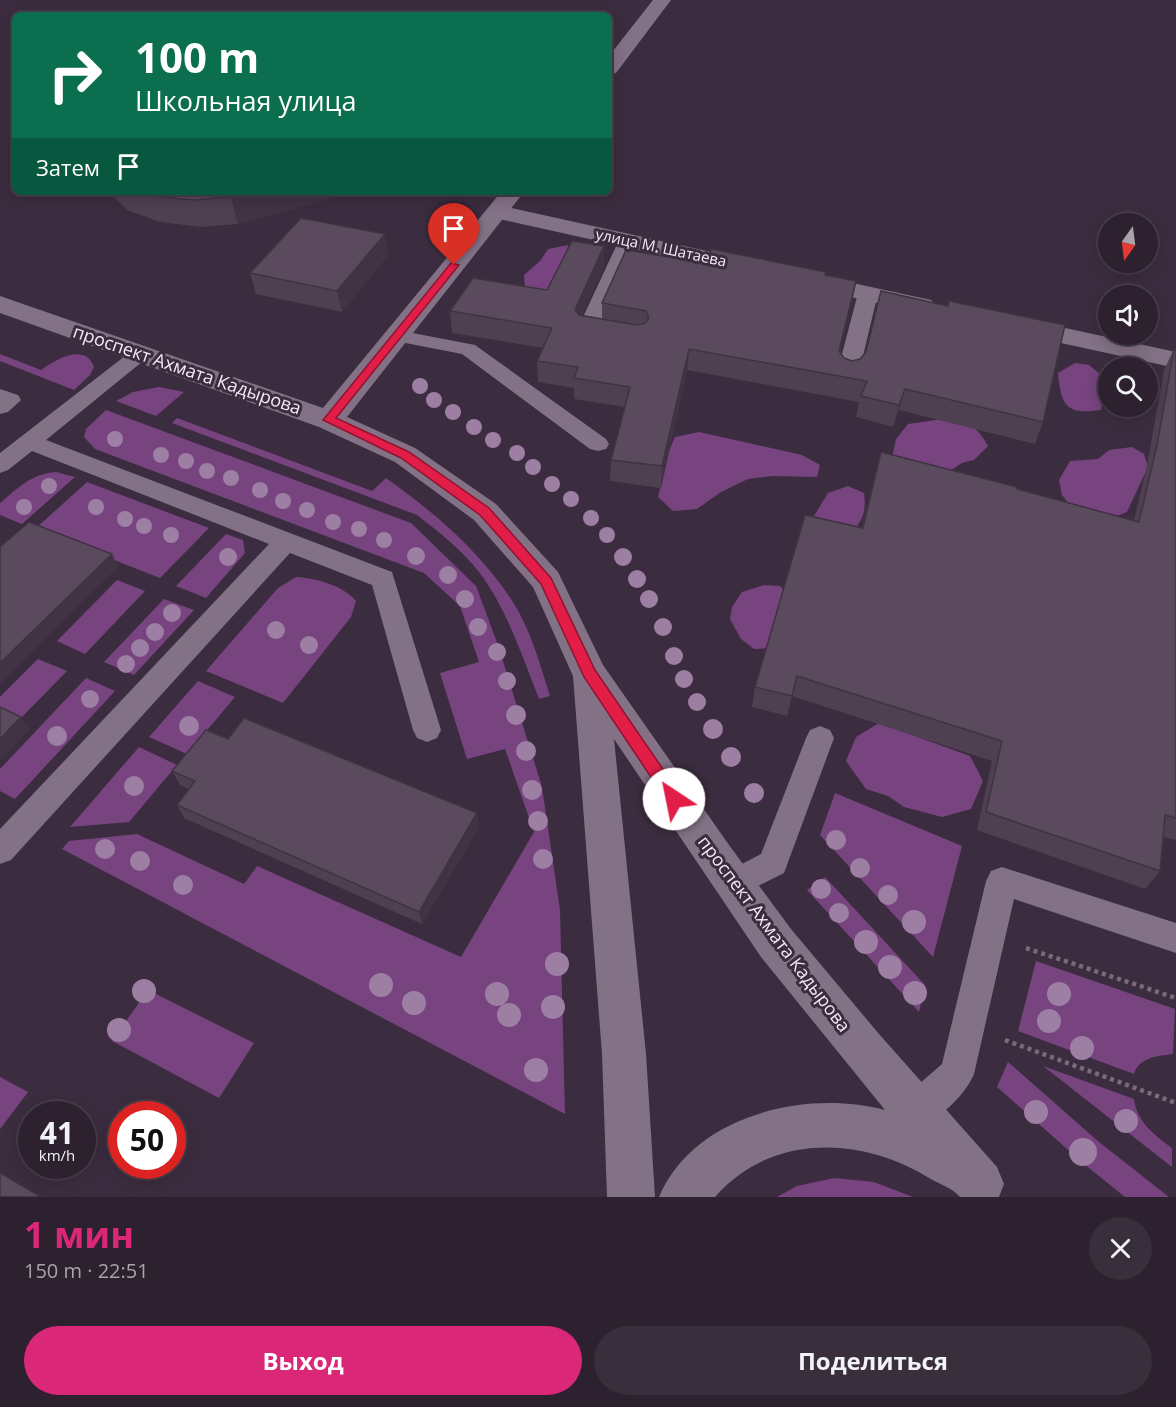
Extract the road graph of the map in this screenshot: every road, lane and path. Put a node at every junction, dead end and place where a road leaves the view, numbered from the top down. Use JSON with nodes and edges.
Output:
{"nodes":[{"id":1,"x":662,"y":0,"type":"edge"},
{"id":2,"x":612,"y":65,"type":"edge"},
{"id":3,"x":511,"y":195,"type":"edge"},
{"id":4,"x":498,"y":212,"type":"junction"},
{"id":5,"x":628,"y":240,"type":"junction"},
{"id":6,"x":868,"y":293,"type":"junction"},
{"id":7,"x":0,"y":304,"type":"edge"},
{"id":8,"x":948,"y":310,"type":"edge"},
{"id":9,"x":994,"y":320,"type":"edge"},
{"id":10,"x":397,"y":336,"type":"junction"},
{"id":11,"x":626,"y":336,"type":"edge"},
{"id":12,"x":141,"y":353,"type":"junction"},
{"id":13,"x":1176,"y":360,"type":"edge"},
{"id":14,"x":848,"y":373,"type":"edge"},
{"id":15,"x":0,"y":396,"type":"edge"},
{"id":16,"x":0,"y":407,"type":"edge"},
{"id":17,"x":329,"y":420,"type":"junction"},
{"id":18,"x":29,"y":442,"type":"junction"},
{"id":19,"x":598,"y":444,"type":"dead end"},
{"id":20,"x":0,"y":465,"type":"edge"},
{"id":21,"x":286,"y":542,"type":"junction"},
{"id":22,"x":589,"y":673,"type":"junction"},
{"id":23,"x":427,"y":730,"type":"dead end"},
{"id":24,"x":820,"y":738,"type":"dead end"},
{"id":25,"x":0,"y":850,"type":"edge"},
{"id":26,"x":734,"y":884,"type":"junction"},
{"id":27,"x":989,"y":936,"type":"junction"},
{"id":28,"x":1176,"y":938,"type":"edge"},
{"id":29,"x":1176,"y":998,"type":"edge"},
{"id":30,"x":999,"y":1038,"type":"dead end"},
{"id":31,"x":1176,"y":1103,"type":"edge"},
{"id":32,"x":916,"y":1111,"type":"junction"},
{"id":33,"x":986,"y":1190,"type":"edge"},
{"id":34,"x":631,"y":1197,"type":"edge"},
{"id":35,"x":683,"y":1197,"type":"edge"}],
"edges":[{"from":1,"to":2,"type":"main road"},
{"from":3,"to":4,"type":"main road"},
{"from":4,"to":5,"type":"main road","name":"улица М. Шатаева"},
{"from":4,"to":10,"type":"main road"},
{"from":5,"to":6,"type":"main road","name":"улица М. Шатаева"},
{"from":5,"to":11,"type":"lane"},
{"from":6,"to":8,"type":"main road","name":"улица М. Шатаева"},
{"from":6,"to":14,"type":"lane"},
{"from":7,"to":12,"type":"main road","name":"проспект Ахмата Кадырова"},
{"from":9,"to":13,"type":"main road"},
{"from":10,"to":17,"type":"main road"},
{"from":10,"to":19,"type":"lane"},
{"from":12,"to":17,"type":"main road","name":"проспект Ахмата Кадырова"},
{"from":12,"to":18,"type":"lane"},
{"from":15,"to":16,"type":"lane"},
{"from":17,"to":22,"type":"main road","name":"проспект Ахмата Кадырова"},
{"from":18,"to":20,"type":"lane"},
{"from":18,"to":21,"type":"lane"},
{"from":21,"to":23,"type":"lane"},
{"from":21,"to":25,"type":"lane"},
{"from":22,"to":26,"type":"main road","name":"проспект Ахмата Кадырова"},
{"from":22,"to":34,"type":"main road"},
{"from":24,"to":26,"type":"lane"},
{"from":26,"to":32,"type":"main road","name":"проспект Ахмата Кадырова"},
{"from":27,"to":28,"type":"lane"},
{"from":27,"to":29,"type":"path"},
{"from":27,"to":32,"type":"lane"},
{"from":30,"to":31,"type":"path"},
{"from":32,"to":33,"type":"main road","name":"проспект Ахмата Кадырова"},
{"from":33,"to":35,"type":"main road"}]}
